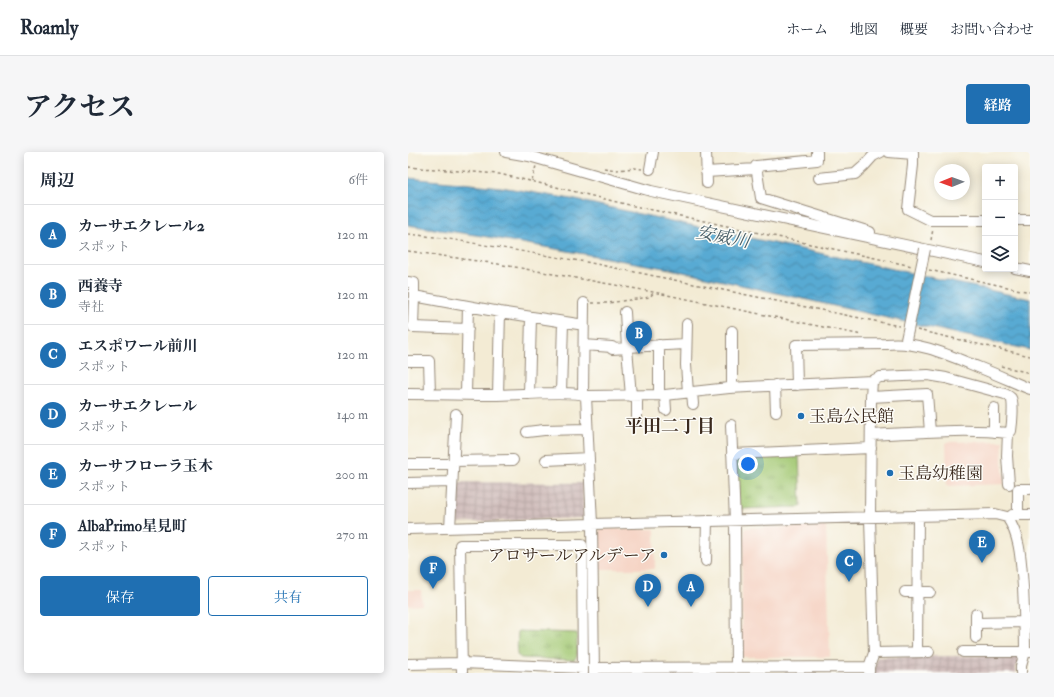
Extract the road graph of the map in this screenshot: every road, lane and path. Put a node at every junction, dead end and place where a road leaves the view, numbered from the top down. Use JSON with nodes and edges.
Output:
{"nodes":[{"id":1,"x":506,"y":152,"type":"edge"},
{"id":2,"x":654,"y":152,"type":"edge"},
{"id":3,"x":706,"y":152,"type":"edge"},
{"id":4,"x":817,"y":152,"type":"edge"},
{"id":5,"x":881,"y":152,"type":"edge"},
{"id":6,"x":889,"y":152,"type":"edge"},
{"id":7,"x":913,"y":153,"type":"edge"},
{"id":8,"x":533,"y":156,"type":"edge"},
{"id":9,"x":408,"y":167,"type":"edge"},
{"id":10,"x":600,"y":167,"type":"dead end"},
{"id":11,"x":650,"y":169,"type":"joint"},
{"id":12,"x":756,"y":169,"type":"junction"},
{"id":13,"x":706,"y":172,"type":"junction"},
{"id":14,"x":819,"y":178,"type":"dead end"},
{"id":15,"x":532,"y":181,"type":"junction"},
{"id":16,"x":707,"y":183,"type":"dead end"},
{"id":17,"x":935,"y":220,"type":"junction"},
{"id":18,"x":982,"y":220,"type":"edge"},
{"id":19,"x":1018,"y":220,"type":"edge"},
{"id":20,"x":1030,"y":220,"type":"edge"},
{"id":21,"x":408,"y":234,"type":"edge"},
{"id":22,"x":881,"y":240,"type":"junction"},
{"id":23,"x":927,"y":250,"type":"junction"},
{"id":24,"x":408,"y":251,"type":"edge"},
{"id":25,"x":982,"y":261,"type":"edge"},
{"id":26,"x":916,"y":267,"type":"dead end"},
{"id":27,"x":923,"y":269,"type":"dead end"},
{"id":28,"x":1018,"y":269,"type":"edge"},
{"id":29,"x":1030,"y":271,"type":"edge"},
{"id":30,"x":408,"y":282,"type":"edge"},
{"id":31,"x":654,"y":292,"type":"junction"},
{"id":32,"x":1030,"y":292,"type":"edge"},
{"id":33,"x":414,"y":296,"type":"junction"},
{"id":34,"x":584,"y":303,"type":"joint"},
{"id":35,"x":468,"y":306,"type":"junction"},
{"id":36,"x":500,"y":312,"type":"junction"},
{"id":37,"x":625,"y":312,"type":"dead end"},
{"id":38,"x":531,"y":317,"type":"junction"},
{"id":39,"x":563,"y":322,"type":"junction"},
{"id":40,"x":578,"y":324,"type":"dead end"},
{"id":41,"x":687,"y":324,"type":"dead end"},
{"id":42,"x":411,"y":327,"type":"edge"},
{"id":43,"x":904,"y":327,"type":"dead end"},
{"id":44,"x":911,"y":329,"type":"dead end"},
{"id":45,"x":468,"y":330,"type":"junction"},
{"id":46,"x":732,"y":331,"type":"dead end"},
{"id":47,"x":862,"y":335,"type":"dead end"},
{"id":48,"x":906,"y":342,"type":"junction"},
{"id":49,"x":686,"y":344,"type":"junction"},
{"id":50,"x":584,"y":345,"type":"junction"},
{"id":51,"x":659,"y":345,"type":"junction"},
{"id":52,"x":627,"y":348,"type":"junction"},
{"id":53,"x":1030,"y":356,"type":"edge"},
{"id":54,"x":408,"y":361,"type":"edge"},
{"id":55,"x":872,"y":381,"type":"junction"},
{"id":56,"x":775,"y":385,"type":"junction"},
{"id":57,"x":797,"y":385,"type":"junction"},
{"id":58,"x":732,"y":388,"type":"junction"},
{"id":59,"x":1030,"y":389,"type":"edge"},
{"id":60,"x":690,"y":392,"type":"junction"},
{"id":61,"x":561,"y":393,"type":"junction"},
{"id":62,"x":408,"y":394,"type":"edge"},
{"id":63,"x":430,"y":394,"type":"junction"},
{"id":64,"x":466,"y":394,"type":"junction"},
{"id":65,"x":529,"y":394,"type":"junction"},
{"id":66,"x":498,"y":395,"type":"junction"},
{"id":67,"x":584,"y":395,"type":"junction"},
{"id":68,"x":662,"y":395,"type":"junction"},
{"id":69,"x":634,"y":396,"type":"junction"},
{"id":70,"x":871,"y":397,"type":"junction"},
{"id":71,"x":693,"y":404,"type":"dead end"},
{"id":72,"x":994,"y":408,"type":"dead end"},
{"id":73,"x":666,"y":410,"type":"dead end"},
{"id":74,"x":776,"y":412,"type":"dead end"},
{"id":75,"x":456,"y":414,"type":"dead end"},
{"id":76,"x":637,"y":420,"type":"dead end"},
{"id":77,"x":731,"y":425,"type":"dead end"},
{"id":78,"x":587,"y":429,"type":"junction"},
{"id":79,"x":527,"y":432,"type":"dead end"},
{"id":80,"x":930,"y":432,"type":"junction"},
{"id":81,"x":994,"y":432,"type":"junction"},
{"id":82,"x":1008,"y":433,"type":"junction"},
{"id":83,"x":871,"y":434,"type":"junction"},
{"id":84,"x":871,"y":448,"type":"junction"},
{"id":85,"x":732,"y":454,"type":"junction"},
{"id":86,"x":589,"y":458,"type":"junction"},
{"id":87,"x":513,"y":460,"type":"dead end"},
{"id":88,"x":546,"y":460,"type":"dead end"},
{"id":89,"x":453,"y":462,"type":"junction"},
{"id":90,"x":408,"y":464,"type":"edge"},
{"id":91,"x":452,"y":482,"type":"junction"},
{"id":92,"x":408,"y":483,"type":"edge"},
{"id":93,"x":1008,"y":484,"type":"dead end"},
{"id":94,"x":1030,"y":489,"type":"edge"},
{"id":95,"x":1018,"y":514,"type":"junction"},
{"id":96,"x":1030,"y":514,"type":"edge"},
{"id":97,"x":918,"y":516,"type":"junction"},
{"id":98,"x":1007,"y":517,"type":"junction"},
{"id":99,"x":870,"y":518,"type":"junction"},
{"id":100,"x":707,"y":521,"type":"junction"},
{"id":101,"x":736,"y":521,"type":"junction"},
{"id":102,"x":592,"y":524,"type":"junction"},
{"id":103,"x":450,"y":528,"type":"junction"},
{"id":104,"x":408,"y":529,"type":"edge"},
{"id":105,"x":706,"y":561,"type":"dead end"},
{"id":106,"x":905,"y":592,"type":"dead end"},
{"id":107,"x":918,"y":592,"type":"junction"},
{"id":108,"x":930,"y":592,"type":"dead end"},
{"id":109,"x":1027,"y":620,"type":"edge"},
{"id":110,"x":976,"y":638,"type":"dead end"},
{"id":111,"x":917,"y":652,"type":"junction"},
{"id":112,"x":929,"y":652,"type":"dead end"},
{"id":113,"x":963,"y":652,"type":"dead end"},
{"id":114,"x":1027,"y":652,"type":"edge"},
{"id":115,"x":874,"y":653,"type":"junction"},
{"id":116,"x":408,"y":664,"type":"edge"},
{"id":117,"x":462,"y":668,"type":"edge"},
{"id":118,"x":736,"y":668,"type":"junction"},
{"id":119,"x":583,"y":670,"type":"edge"},
{"id":120,"x":594,"y":670,"type":"edge"},
{"id":121,"x":869,"y":670,"type":"edge"},
{"id":122,"x":1021,"y":673,"type":"edge"}],
"edges":[{"from":1,"to":8,"type":"street"},
{"from":2,"to":11,"type":"street"},
{"from":3,"to":13,"type":"street"},
{"from":4,"to":12,"type":"street"},
{"from":5,"to":14,"type":"street"},
{"from":6,"to":7,"type":"street"},
{"from":7,"to":17,"type":"street"},
{"from":8,"to":15,"type":"path"},
{"from":8,"to":22,"type":"street"},
{"from":9,"to":15,"type":"path"},
{"from":10,"to":11,"type":"path"},
{"from":12,"to":13,"type":"street"},
{"from":12,"to":22,"type":"street"},
{"from":13,"to":16,"type":"street"},
{"from":15,"to":26,"type":"path"},
{"from":17,"to":18,"type":"street"},
{"from":17,"to":23,"type":"path"},
{"from":19,"to":20,"type":"street"},
{"from":21,"to":43,"type":"path"},
{"from":22,"to":23,"type":"street"},
{"from":23,"to":25,"type":"street"},
{"from":23,"to":48,"type":"street","bridge":true},
{"from":24,"to":31,"type":"path"},
{"from":27,"to":32,"type":"path"},
{"from":28,"to":29,"type":"street"},
{"from":30,"to":33,"type":"street"},
{"from":31,"to":34,"type":"path"},
{"from":31,"to":47,"type":"path"},
{"from":33,"to":35,"type":"street"},
{"from":33,"to":42,"type":"street"},
{"from":34,"to":50,"type":"street"},
{"from":35,"to":36,"type":"street"},
{"from":35,"to":45,"type":"street"},
{"from":36,"to":38,"type":"street"},
{"from":36,"to":66,"type":"street"},
{"from":37,"to":52,"type":"street"},
{"from":38,"to":39,"type":"street"},
{"from":38,"to":65,"type":"street"},
{"from":39,"to":40,"type":"street"},
{"from":39,"to":61,"type":"street"},
{"from":41,"to":49,"type":"street"},
{"from":42,"to":45,"type":"street"},
{"from":44,"to":53,"type":"path"},
{"from":45,"to":64,"type":"street"},
{"from":46,"to":58,"type":"street"},
{"from":48,"to":57,"type":"street"},
{"from":48,"to":59,"type":"street"},
{"from":49,"to":51,"type":"street"},
{"from":49,"to":60,"type":"street"},
{"from":50,"to":52,"type":"street"},
{"from":50,"to":67,"type":"street"},
{"from":51,"to":52,"type":"street"},
{"from":51,"to":68,"type":"street"},
{"from":52,"to":69,"type":"street"},
{"from":54,"to":63,"type":"street"},
{"from":55,"to":57,"type":"street"},
{"from":55,"to":70,"type":"street"},
{"from":55,"to":82,"type":"street"},
{"from":56,"to":57,"type":"street"},
{"from":56,"to":58,"type":"street"},
{"from":56,"to":74,"type":"street"},
{"from":58,"to":60,"type":"street"},
{"from":60,"to":68,"type":"street"},
{"from":60,"to":71,"type":"street"},
{"from":61,"to":65,"type":"street"},
{"from":61,"to":67,"type":"street"},
{"from":62,"to":63,"type":"street"},
{"from":63,"to":64,"type":"street"},
{"from":64,"to":66,"type":"street"},
{"from":65,"to":66,"type":"street"},
{"from":67,"to":69,"type":"street"},
{"from":67,"to":78,"type":"street"},
{"from":68,"to":69,"type":"street"},
{"from":68,"to":73,"type":"street"},
{"from":69,"to":76,"type":"street"},
{"from":70,"to":80,"type":"street"},
{"from":70,"to":83,"type":"street"},
{"from":72,"to":81,"type":"street"},
{"from":75,"to":89,"type":"street"},
{"from":77,"to":85,"type":"street"},
{"from":78,"to":79,"type":"street"},
{"from":78,"to":86,"type":"street"},
{"from":80,"to":81,"type":"street"},
{"from":80,"to":83,"type":"street"},
{"from":81,"to":82,"type":"street"},
{"from":82,"to":93,"type":"street"},
{"from":83,"to":84,"type":"street"},
{"from":84,"to":85,"type":"street"},
{"from":84,"to":99,"type":"street"},
{"from":85,"to":101,"type":"street"},
{"from":86,"to":88,"type":"street"},
{"from":86,"to":102,"type":"street"},
{"from":87,"to":89,"type":"street"},
{"from":89,"to":90,"type":"street"},
{"from":89,"to":91,"type":"street"},
{"from":91,"to":92,"type":"street"},
{"from":91,"to":103,"type":"street"},
{"from":94,"to":95,"type":"street"},
{"from":95,"to":96,"type":"street"},
{"from":95,"to":98,"type":"street"},
{"from":97,"to":98,"type":"street"},
{"from":97,"to":99,"type":"street"},
{"from":97,"to":107,"type":"street"},
{"from":98,"to":109,"type":"street"},
{"from":99,"to":101,"type":"street"},
{"from":99,"to":115,"type":"street"},
{"from":100,"to":101,"type":"street"},
{"from":100,"to":102,"type":"street"},
{"from":100,"to":105,"type":"street"},
{"from":101,"to":118,"type":"street"},
{"from":102,"to":103,"type":"street"},
{"from":102,"to":120,"type":"street"},
{"from":103,"to":104,"type":"street"},
{"from":106,"to":107,"type":"street"},
{"from":107,"to":108,"type":"street"},
{"from":107,"to":111,"type":"street"},
{"from":109,"to":110,"type":"street"},
{"from":109,"to":114,"type":"street"},
{"from":111,"to":112,"type":"street"},
{"from":111,"to":115,"type":"street"},
{"from":113,"to":114,"type":"street"},
{"from":114,"to":122,"type":"street"},
{"from":115,"to":121,"type":"street"},
{"from":116,"to":117,"type":"street"},
{"from":117,"to":119,"type":"street"},
{"from":117,"to":119,"type":"street"},
{"from":118,"to":120,"type":"street"},
{"from":118,"to":121,"type":"street"}]}
